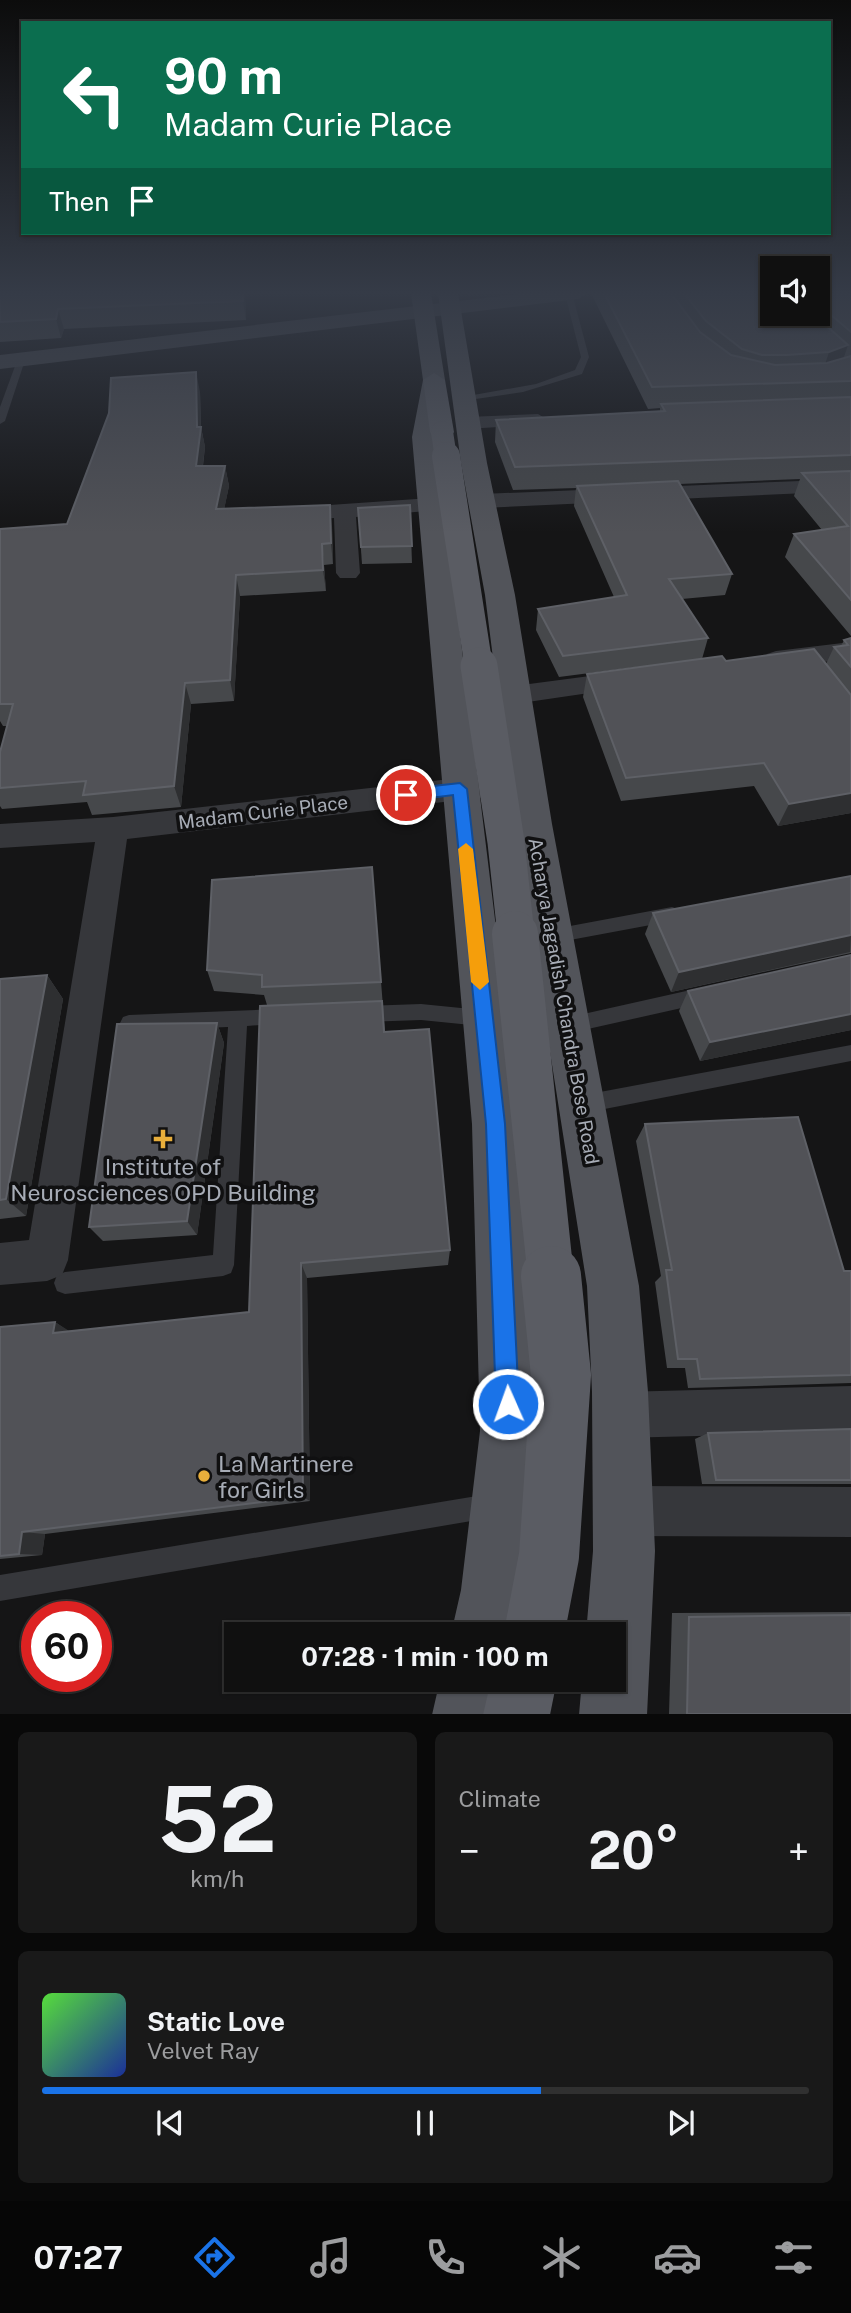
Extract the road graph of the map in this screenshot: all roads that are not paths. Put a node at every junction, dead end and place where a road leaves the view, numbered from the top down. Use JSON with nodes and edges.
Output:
{"nodes":[{"id":1,"x":8,"y":373,"type":"edge"},
{"id":2,"x":447,"y":373,"type":"edge"},
{"id":3,"x":577,"y":373,"type":"edge"},
{"id":4,"x":5,"y":391,"type":"edge"},
{"id":5,"x":452,"y":409,"type":"junction"},
{"id":6,"x":557,"y":420,"type":"edge"},
{"id":7,"x":0,"y":421,"type":"edge"},
{"id":8,"x":851,"y":485,"type":"edge"},
{"id":9,"x":482,"y":501,"type":"junction"},
{"id":10,"x":431,"y":505,"type":"junction"},
{"id":11,"x":345,"y":511,"type":"junction"},
{"id":12,"x":271,"y":516,"type":"edge"},
{"id":13,"x":348,"y":573,"type":"dead end"},
{"id":14,"x":851,"y":650,"type":"edge"},
{"id":15,"x":751,"y":664,"type":"edge"},
{"id":16,"x":659,"y":676,"type":"edge"},
{"id":17,"x":514,"y":695,"type":"junction"},
{"id":18,"x":526,"y":783,"type":"junction"},
{"id":19,"x":460,"y":789,"type":"junction"},
{"id":20,"x":113,"y":829,"type":"junction"},
{"id":21,"x":0,"y":836,"type":"edge"},
{"id":22,"x":691,"y":911,"type":"edge"},
{"id":23,"x":554,"y":936,"type":"junction"},
{"id":24,"x":716,"y":992,"type":"edge"},
{"id":25,"x":352,"y":1015,"type":"edge"},
{"id":26,"x":297,"y":1017,"type":"edge"},
{"id":27,"x":484,"y":1018,"type":"junction"},
{"id":28,"x":238,"y":1019,"type":"junction"},
{"id":29,"x":128,"y":1023,"type":"edge"},
{"id":30,"x":570,"y":1025,"type":"junction"},
{"id":31,"x":851,"y":1053,"type":"edge"},
{"id":32,"x":584,"y":1104,"type":"junction"},
{"id":33,"x":0,"y":1264,"type":"edge"},
{"id":34,"x":65,"y":1283,"type":"dead end"},
{"id":35,"x":851,"y":1409,"type":"edge"},
{"id":36,"x":621,"y":1415,"type":"junction"},
{"id":37,"x":502,"y":1504,"type":"junction"},
{"id":38,"x":623,"y":1511,"type":"junction"},
{"id":39,"x":851,"y":1512,"type":"edge"},
{"id":40,"x":0,"y":1588,"type":"edge"},
{"id":41,"x":485,"y":1622,"type":"edge"},
{"id":42,"x":536,"y":1622,"type":"edge"},
{"id":43,"x":470,"y":1692,"type":"edge"},
{"id":44,"x":521,"y":1692,"type":"edge"},
{"id":45,"x":465,"y":1714,"type":"edge"},
{"id":46,"x":516,"y":1714,"type":"edge"},
{"id":47,"x":613,"y":1714,"type":"edge"}],
"edges":[{"from":1,"to":4,"type":"lane"},
{"from":2,"to":5,"type":"main road","name":"Acharya Jagadish Chandra Bose Road"},
{"from":3,"to":5,"type":"lane"},
{"from":4,"to":7,"type":"lane"},
{"from":5,"to":6,"type":"street"},
{"from":5,"to":9,"type":"main road","name":"Acharya Jagadish Chandra Bose Road"},
{"from":5,"to":10,"type":"main road","name":"Acharya Jagadish Chandra Bose Road"},
{"from":5,"to":42,"type":"highway","bridge":true},
{"from":8,"to":9,"type":"street"},
{"from":9,"to":17,"type":"main road","name":"Acharya Jagadish Chandra Bose Road"},
{"from":10,"to":11,"type":"street"},
{"from":10,"to":19,"type":"main road","name":"Acharya Jagadish Chandra Bose Road"},
{"from":11,"to":12,"type":"street"},
{"from":11,"to":13,"type":"street"},
{"from":14,"to":15,"type":"street"},
{"from":16,"to":17,"type":"street"},
{"from":17,"to":18,"type":"main road","name":"Acharya Jagadish Chandra Bose Road"},
{"from":18,"to":19,"type":"street","name":"Madam Curie Place"},
{"from":18,"to":23,"type":"main road","name":"Acharya Jagadish Chandra Bose Road"},
{"from":19,"to":20,"type":"street","name":"Madam Curie Place"},
{"from":19,"to":27,"type":"main road","name":"Acharya Jagadish Chandra Bose Road"},
{"from":20,"to":21,"type":"street","name":"Madam Curie Place"},
{"from":20,"to":33,"type":"street"},
{"from":22,"to":23,"type":"lane"},
{"from":23,"to":30,"type":"main road","name":"Acharya Jagadish Chandra Bose Road"},
{"from":24,"to":30,"type":"lane"},
{"from":25,"to":27,"type":"lane"},
{"from":26,"to":28,"type":"lane"},
{"from":27,"to":37,"type":"main road","name":"Acharya Jagadish Chandra Bose Road"},
{"from":28,"to":29,"type":"lane"},
{"from":28,"to":34,"type":"lane"},
{"from":30,"to":32,"type":"main road","name":"Acharya Jagadish Chandra Bose Road"},
{"from":31,"to":32,"type":"lane"},
{"from":32,"to":36,"type":"main road","name":"Acharya Jagadish Chandra Bose Road"},
{"from":35,"to":36,"type":"street"},
{"from":36,"to":38,"type":"main road","name":"Acharya Jagadish Chandra Bose Road"},
{"from":37,"to":40,"type":"lane"},
{"from":37,"to":41,"type":"main road","name":"Acharya Jagadish Chandra Bose Road"},
{"from":38,"to":39,"type":"street"},
{"from":38,"to":47,"type":"main road","name":"Acharya Jagadish Chandra Bose Road"},
{"from":43,"to":45,"type":"main road"},
{"from":44,"to":46,"type":"highway"}]}
